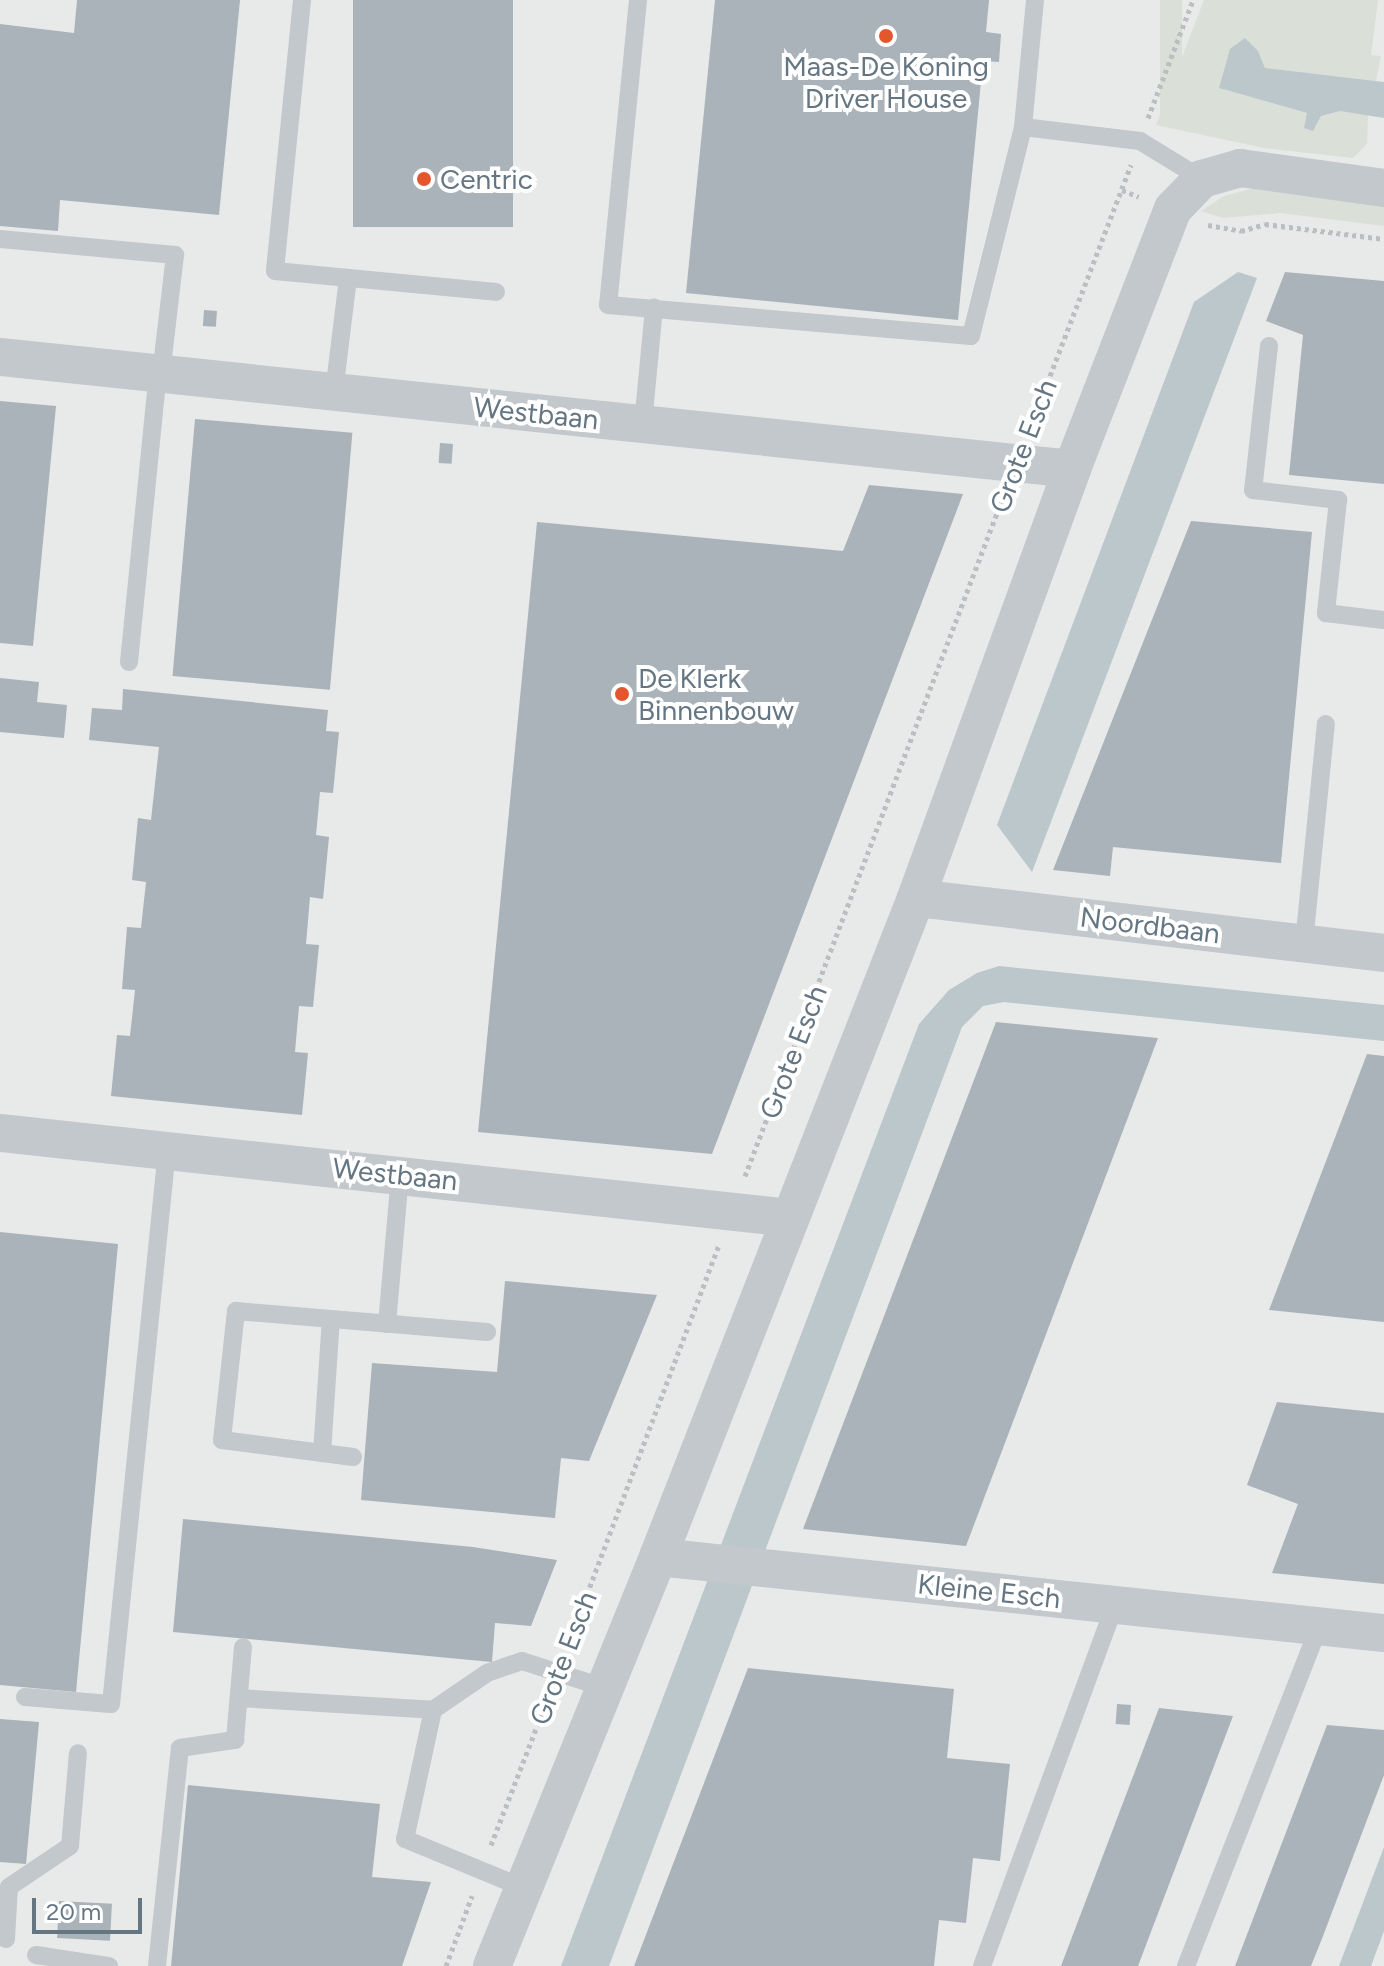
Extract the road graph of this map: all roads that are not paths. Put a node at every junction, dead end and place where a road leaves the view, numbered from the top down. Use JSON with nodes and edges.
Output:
{"nodes":[{"id":1,"x":302,"y":0,"type":"edge"},
{"id":2,"x":638,"y":0,"type":"edge"},
{"id":3,"x":1035,"y":0,"type":"edge"},
{"id":4,"x":1023,"y":127,"type":"junction"},
{"id":5,"x":1202,"y":179,"type":"junction"},
{"id":6,"x":1383,"y":182,"type":"edge"},
{"id":7,"x":0,"y":239,"type":"edge"},
{"id":8,"x":348,"y":278,"type":"junction"},
{"id":9,"x":496,"y":292,"type":"dead end"},
{"id":10,"x":654,"y":308,"type":"junction"},
{"id":11,"x":1269,"y":346,"type":"dead end"},
{"id":12,"x":0,"y":357,"type":"edge"},
{"id":13,"x":160,"y":374,"type":"junction"},
{"id":14,"x":334,"y":392,"type":"junction"},
{"id":15,"x":643,"y":424,"type":"junction"},
{"id":16,"x":1072,"y":469,"type":"junction"},
{"id":17,"x":1384,"y":620,"type":"edge"},
{"id":18,"x":129,"y":662,"type":"dead end"},
{"id":19,"x":1326,"y":724,"type":"dead end"},
{"id":20,"x":916,"y":898,"type":"junction"},
{"id":21,"x":1304,"y":943,"type":"junction"},
{"id":22,"x":1384,"y":953,"type":"edge"},
{"id":23,"x":0,"y":1133,"type":"edge"},
{"id":24,"x":167,"y":1150,"type":"junction"},
{"id":25,"x":400,"y":1174,"type":"junction"},
{"id":26,"x":790,"y":1218,"type":"junction"},
{"id":27,"x":331,"y":1319,"type":"junction"},
{"id":28,"x":387,"y":1324,"type":"junction"},
{"id":29,"x":487,"y":1332,"type":"dead end"},
{"id":30,"x":322,"y":1453,"type":"junction"},
{"id":31,"x":353,"y":1457,"type":"dead end"},
{"id":32,"x":658,"y":1557,"type":"junction"},
{"id":33,"x":1115,"y":1604,"type":"junction"},
{"id":34,"x":1319,"y":1626,"type":"junction"},
{"id":35,"x":1384,"y":1633,"type":"edge"},
{"id":36,"x":243,"y":1647,"type":"dead end"},
{"id":37,"x":605,"y":1688,"type":"junction"},
{"id":38,"x":25,"y":1697,"type":"dead end"},
{"id":39,"x":239,"y":1698,"type":"junction"},
{"id":40,"x":433,"y":1710,"type":"junction"},
{"id":41,"x":78,"y":1753,"type":"dead end"},
{"id":42,"x":524,"y":1888,"type":"junction"},
{"id":43,"x":6,"y":1939,"type":"dead end"},
{"id":44,"x":36,"y":1955,"type":"dead end"},
{"id":45,"x":109,"y":1966,"type":"edge"},
{"id":46,"x":157,"y":1966,"type":"edge"},
{"id":47,"x":492,"y":1966,"type":"edge"},
{"id":48,"x":982,"y":1966,"type":"edge"},
{"id":49,"x":1186,"y":1966,"type":"edge"}],
"edges":[{"from":1,"to":8,"type":"lane"},
{"from":2,"to":10,"type":"lane"},
{"from":3,"to":4,"type":"lane"},
{"from":4,"to":5,"type":"lane"},
{"from":4,"to":10,"type":"lane"},
{"from":5,"to":6,"type":"street"},
{"from":5,"to":16,"type":"street","name":"Grote Esch"},
{"from":7,"to":13,"type":"lane"},
{"from":8,"to":9,"type":"lane"},
{"from":8,"to":14,"type":"lane"},
{"from":10,"to":15,"type":"lane"},
{"from":11,"to":17,"type":"lane"},
{"from":12,"to":13,"type":"street","name":"Westbaan"},
{"from":13,"to":14,"type":"street","name":"Westbaan"},
{"from":13,"to":18,"type":"lane"},
{"from":14,"to":15,"type":"street","name":"Westbaan"},
{"from":15,"to":16,"type":"street","name":"Westbaan"},
{"from":16,"to":20,"type":"street","name":"Grote Esch"},
{"from":19,"to":21,"type":"lane"},
{"from":20,"to":21,"type":"street","name":"Noordbaan"},
{"from":20,"to":26,"type":"street","name":"Grote Esch"},
{"from":21,"to":22,"type":"street","name":"Noordbaan"},
{"from":23,"to":24,"type":"street","name":"Westbaan"},
{"from":24,"to":25,"type":"street","name":"Westbaan"},
{"from":24,"to":38,"type":"lane"},
{"from":25,"to":26,"type":"street","name":"Westbaan"},
{"from":25,"to":28,"type":"lane"},
{"from":26,"to":32,"type":"street","name":"Grote Esch"},
{"from":27,"to":28,"type":"lane"},
{"from":27,"to":30,"type":"lane"},
{"from":27,"to":30,"type":"lane"},
{"from":28,"to":29,"type":"lane"},
{"from":30,"to":31,"type":"lane"},
{"from":32,"to":33,"type":"street","name":"Kleine Esch"},
{"from":32,"to":37,"type":"street","name":"Grote Esch"},
{"from":33,"to":34,"type":"street","name":"Kleine Esch"},
{"from":33,"to":48,"type":"lane"},
{"from":34,"to":35,"type":"street","name":"Kleine Esch"},
{"from":34,"to":49,"type":"lane"},
{"from":36,"to":39,"type":"lane"},
{"from":37,"to":40,"type":"lane"},
{"from":37,"to":42,"type":"street","name":"Grote Esch"},
{"from":39,"to":40,"type":"lane"},
{"from":39,"to":46,"type":"lane"},
{"from":40,"to":42,"type":"lane"},
{"from":41,"to":43,"type":"lane"},
{"from":42,"to":47,"type":"street","name":"Grote Esch"},
{"from":44,"to":45,"type":"lane"}]}
